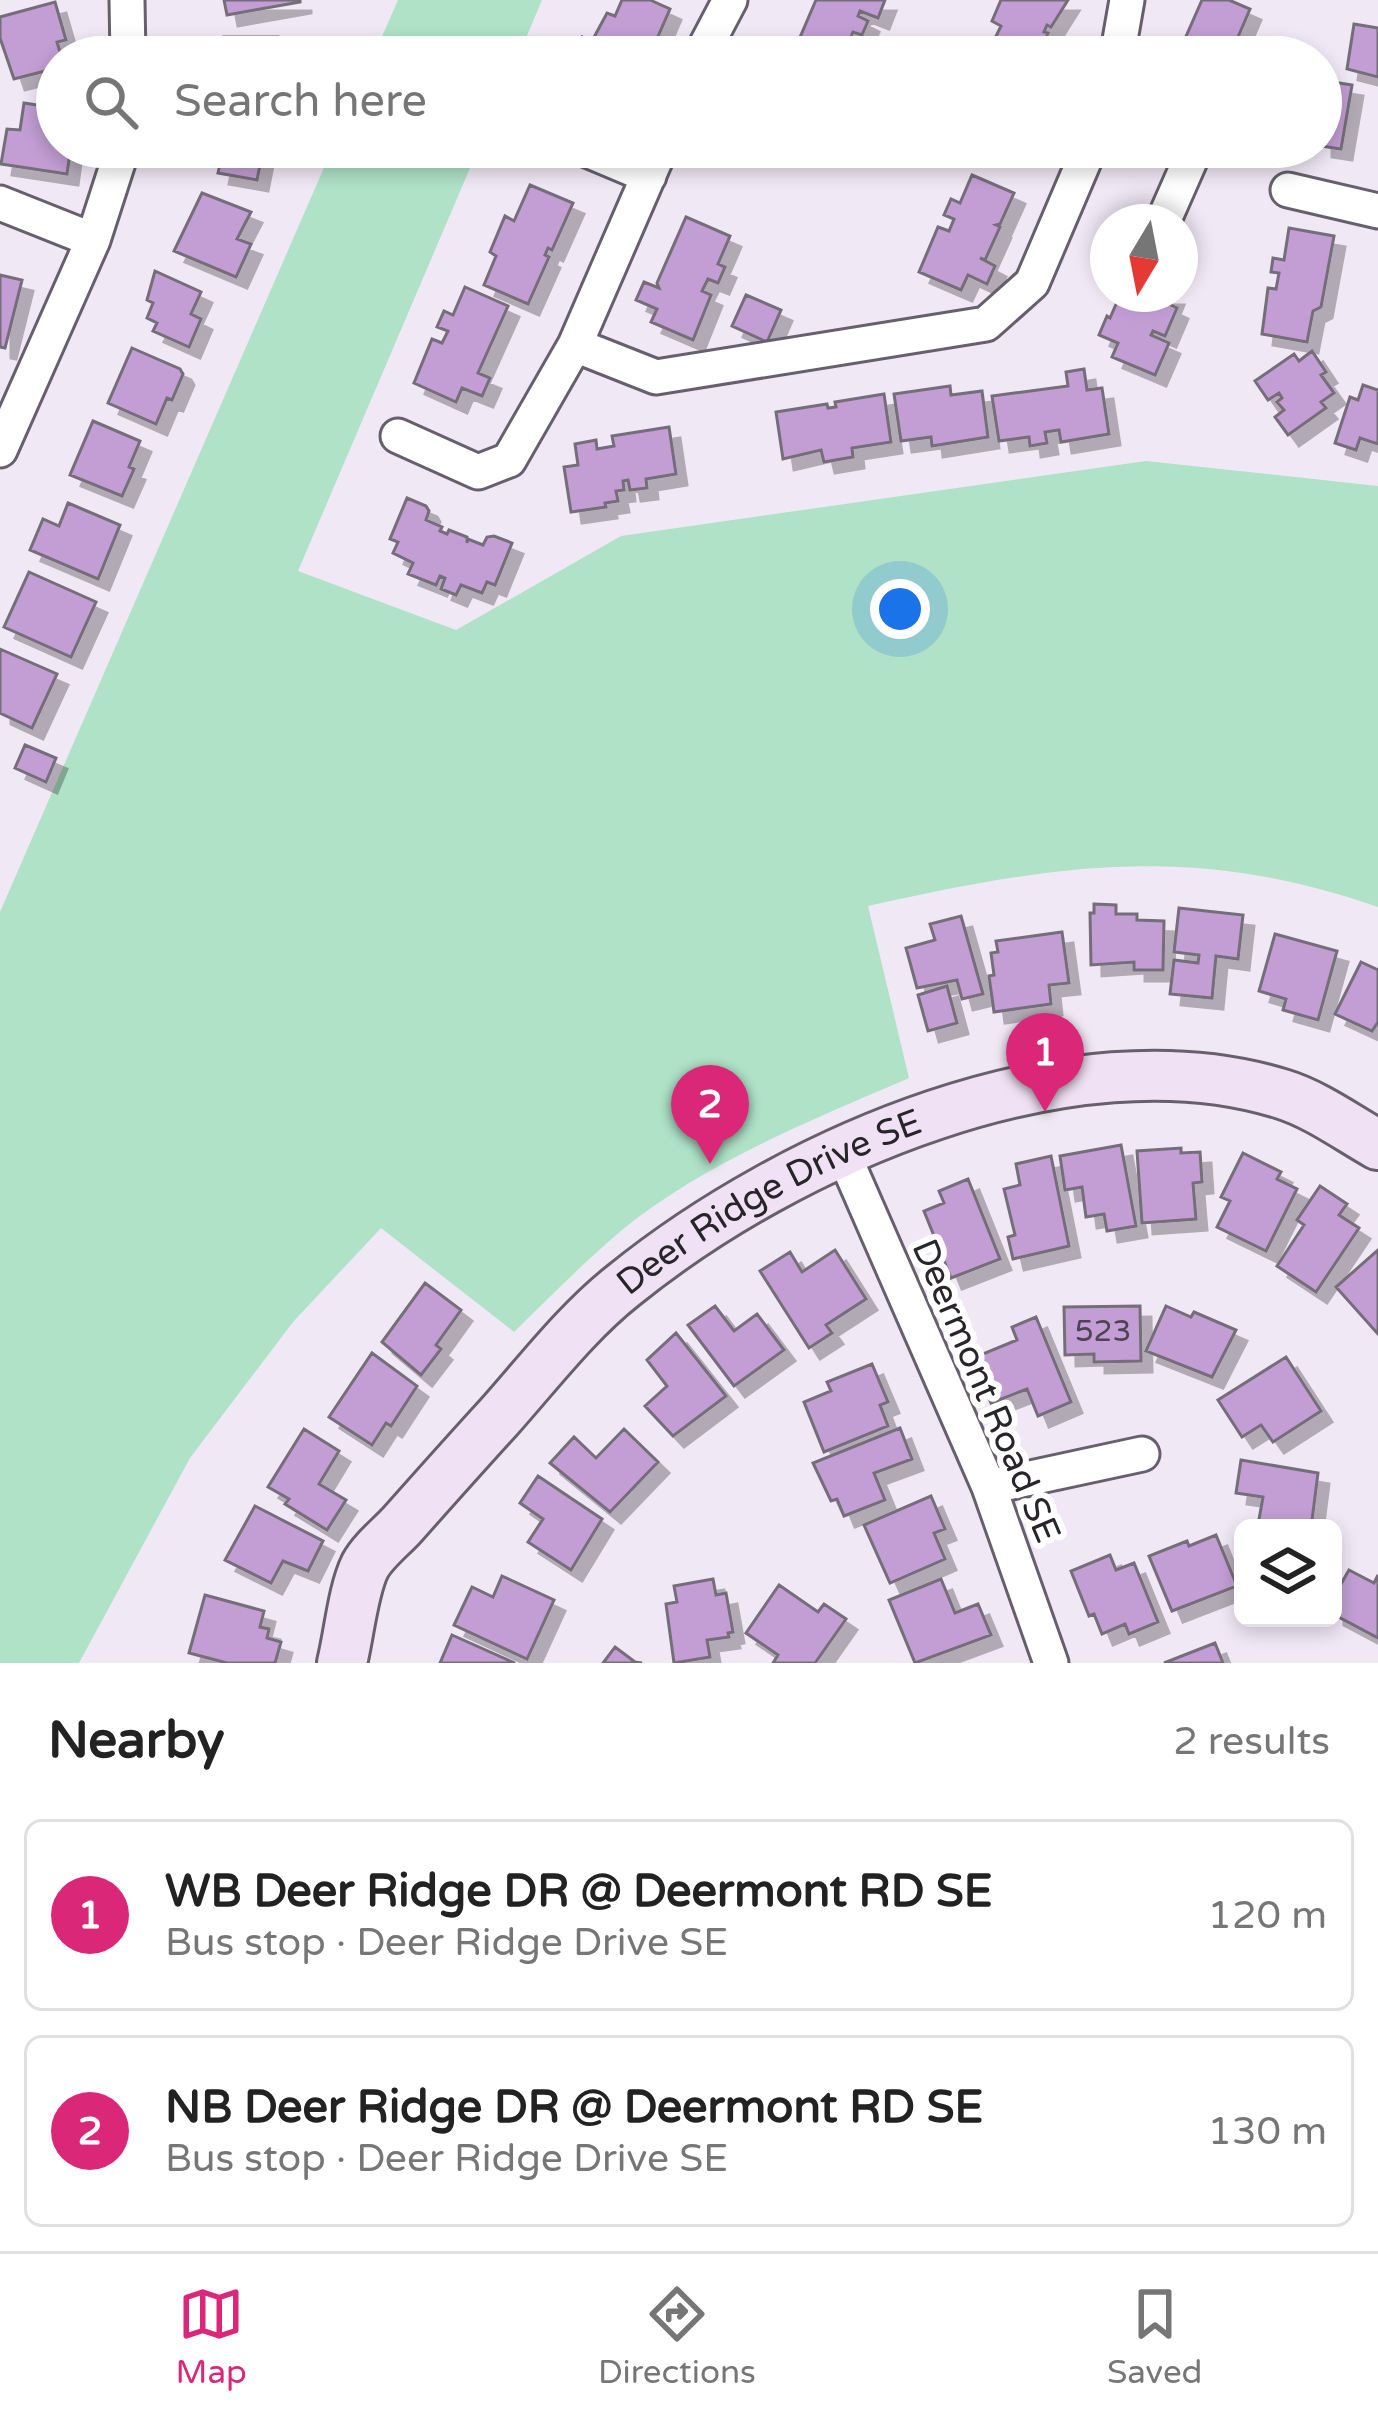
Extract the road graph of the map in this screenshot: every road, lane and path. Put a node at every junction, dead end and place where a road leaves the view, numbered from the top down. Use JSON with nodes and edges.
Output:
{"nodes":[{"id":1,"x":127,"y":0,"type":"edge"},
{"id":2,"x":730,"y":0,"type":"edge"},
{"id":3,"x":1127,"y":0,"type":"edge"},
{"id":4,"x":128,"y":36,"type":"edge"},
{"id":5,"x":711,"y":36,"type":"edge"},
{"id":6,"x":1121,"y":36,"type":"edge"},
{"id":7,"x":116,"y":168,"type":"edge"},
{"id":8,"x":652,"y":168,"type":"edge"},
{"id":9,"x":1081,"y":168,"type":"edge"},
{"id":10,"x":1187,"y":168,"type":"edge"},
{"id":11,"x":1288,"y":190,"type":"dead end"},
{"id":12,"x":0,"y":203,"type":"edge"},
{"id":13,"x":1171,"y":204,"type":"edge"},
{"id":14,"x":1378,"y":211,"type":"edge"},
{"id":15,"x":93,"y":240,"type":"junction"},
{"id":16,"x":575,"y":345,"type":"junction"},
{"id":17,"x":398,"y":436,"type":"dead end"},
{"id":18,"x":0,"y":450,"type":"edge"},
{"id":19,"x":1378,"y":1145,"type":"edge"},
{"id":20,"x":842,"y":1150,"type":"junction"},
{"id":21,"x":1142,"y":1454,"type":"dead end"},
{"id":22,"x":989,"y":1487,"type":"junction"},
{"id":23,"x":342,"y":1663,"type":"edge"},
{"id":24,"x":1051,"y":1663,"type":"edge"}],
"edges":[{"from":1,"to":4,"type":"street"},
{"from":2,"to":5,"type":"street"},
{"from":3,"to":6,"type":"street"},
{"from":7,"to":15,"type":"street"},
{"from":8,"to":16,"type":"street"},
{"from":9,"to":16,"type":"street"},
{"from":10,"to":13,"type":"street"},
{"from":11,"to":14,"type":"street"},
{"from":12,"to":15,"type":"street"},
{"from":15,"to":18,"type":"street"},
{"from":16,"to":17,"type":"street"},
{"from":19,"to":20,"type":"street","name":"Deer Ridge Drive SE"},
{"from":20,"to":22,"type":"street","name":"Deermont Road SE"},
{"from":20,"to":23,"type":"street","name":"Deer Ridge Drive SE"},
{"from":21,"to":22,"type":"street"},
{"from":22,"to":24,"type":"street","name":"Deermont Road SE"}]}
